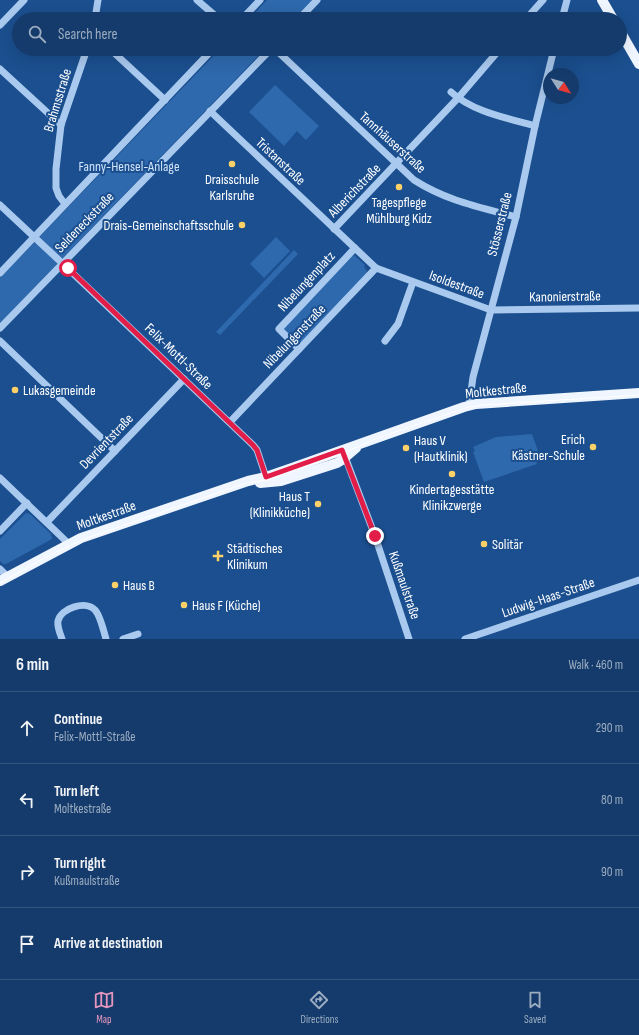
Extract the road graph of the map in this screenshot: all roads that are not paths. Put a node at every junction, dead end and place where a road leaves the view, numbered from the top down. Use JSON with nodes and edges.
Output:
{"nodes":[{"id":1,"x":24,"y":0,"type":"edge"},
{"id":2,"x":98,"y":0,"type":"edge"},
{"id":3,"x":197,"y":0,"type":"edge"},
{"id":4,"x":260,"y":0,"type":"edge"},
{"id":5,"x":317,"y":0,"type":"edge"},
{"id":6,"x":543,"y":0,"type":"edge"},
{"id":7,"x":566,"y":0,"type":"edge"},
{"id":8,"x":602,"y":0,"type":"edge"},
{"id":9,"x":12,"y":12,"type":"edge"},
{"id":10,"x":12,"y":12,"type":"edge"},
{"id":11,"x":96,"y":12,"type":"edge"},
{"id":12,"x":211,"y":12,"type":"edge"},
{"id":13,"x":249,"y":12,"type":"edge"},
{"id":14,"x":306,"y":12,"type":"edge"},
{"id":15,"x":532,"y":12,"type":"edge"},
{"id":16,"x":563,"y":12,"type":"edge"},
{"id":17,"x":609,"y":12,"type":"edge"},
{"id":18,"x":0,"y":25,"type":"edge"},
{"id":19,"x":627,"y":43,"type":"edge"},
{"id":20,"x":84,"y":56,"type":"edge"},
{"id":21,"x":118,"y":56,"type":"edge"},
{"id":22,"x":206,"y":56,"type":"edge"},
{"id":23,"x":264,"y":56,"type":"edge"},
{"id":24,"x":282,"y":56,"type":"edge"},
{"id":25,"x":494,"y":56,"type":"edge"},
{"id":26,"x":552,"y":56,"type":"edge"},
{"id":27,"x":639,"y":64,"type":"edge"},
{"id":28,"x":0,"y":69,"type":"edge"},
{"id":29,"x":451,"y":92,"type":"dead end"},
{"id":30,"x":458,"y":98,"type":"junction"},
{"id":31,"x":165,"y":100,"type":"junction"},
{"id":32,"x":210,"y":111,"type":"junction"},
{"id":33,"x":61,"y":125,"type":"junction"},
{"id":34,"x":535,"y":126,"type":"junction"},
{"id":35,"x":397,"y":164,"type":"junction"},
{"id":36,"x":65,"y":204,"type":"junction"},
{"id":37,"x":0,"y":205,"type":"edge"},
{"id":38,"x":516,"y":217,"type":"junction"},
{"id":39,"x":334,"y":229,"type":"junction"},
{"id":40,"x":35,"y":237,"type":"junction"},
{"id":41,"x":355,"y":248,"type":"junction"},
{"id":42,"x":62,"y":263,"type":"junction"},
{"id":43,"x":376,"y":268,"type":"junction"},
{"id":44,"x":0,"y":273,"type":"edge"},
{"id":45,"x":413,"y":282,"type":"junction"},
{"id":46,"x":639,"y":308,"type":"edge"},
{"id":47,"x":491,"y":310,"type":"junction"},
{"id":48,"x":0,"y":328,"type":"edge"},
{"id":49,"x":0,"y":341,"type":"edge"},
{"id":50,"x":385,"y":341,"type":"dead end"},
{"id":51,"x":299,"y":349,"type":"junction"},
{"id":52,"x":184,"y":379,"type":"junction"},
{"id":53,"x":639,"y":393,"type":"edge"},
{"id":54,"x":469,"y":406,"type":"junction"},
{"id":55,"x":230,"y":422,"type":"junction"},
{"id":56,"x":115,"y":450,"type":"junction"},
{"id":57,"x":344,"y":454,"type":"junction"},
{"id":58,"x":266,"y":477,"type":"junction"},
{"id":59,"x":0,"y":478,"type":"edge"},
{"id":60,"x":227,"y":487,"type":"junction"},
{"id":61,"x":27,"y":503,"type":"junction"},
{"id":62,"x":46,"y":522,"type":"junction"},
{"id":63,"x":0,"y":531,"type":"edge"},
{"id":64,"x":69,"y":544,"type":"junction"},
{"id":65,"x":0,"y":569,"type":"edge"},
{"id":66,"x":4,"y":579,"type":"edge"},
{"id":67,"x":639,"y":580,"type":"edge"},
{"id":68,"x":138,"y":634,"type":"dead end"},
{"id":69,"x":62,"y":639,"type":"edge"},
{"id":70,"x":106,"y":639,"type":"edge"},
{"id":71,"x":123,"y":639,"type":"edge"},
{"id":72,"x":409,"y":639,"type":"edge"},
{"id":73,"x":465,"y":639,"type":"edge"}],
"edges":[{"from":1,"to":10,"type":"street"},
{"from":2,"to":11,"type":"street"},
{"from":3,"to":12,"type":"street"},
{"from":4,"to":13,"type":"street"},
{"from":5,"to":14,"type":"street"},
{"from":6,"to":15,"type":"street"},
{"from":7,"to":16,"type":"street"},
{"from":8,"to":17,"type":"main road"},
{"from":9,"to":18,"type":"street"},
{"from":19,"to":27,"type":"main road"},
{"from":20,"to":33,"type":"street","name":"Brahmsstraße"},
{"from":21,"to":31,"type":"street"},
{"from":22,"to":31,"type":"street"},
{"from":23,"to":32,"type":"street","name":"Seldeneckstraße"},
{"from":24,"to":35,"type":"street","name":"Tannhäuserstraße"},
{"from":25,"to":30,"type":"street","name":"Alberichstraße"},
{"from":26,"to":34,"type":"street","name":"Stösserstraße"},
{"from":28,"to":33,"type":"street"},
{"from":29,"to":30,"type":"street"},
{"from":30,"to":34,"type":"street"},
{"from":30,"to":35,"type":"street","name":"Alberichstraße"},
{"from":31,"to":36,"type":"street"},
{"from":32,"to":39,"type":"street","name":"Tristanstraße"},
{"from":32,"to":42,"type":"street","name":"Seldeneckstraße"},
{"from":33,"to":36,"type":"street","name":"Brahmsstraße"},
{"from":34,"to":38,"type":"street","name":"Stösserstraße"},
{"from":35,"to":38,"type":"street","name":"Tannhäuserstraße"},
{"from":35,"to":39,"type":"street","name":"Alberichstraße"},
{"from":36,"to":40,"type":"street"},
{"from":37,"to":40,"type":"street"},
{"from":38,"to":47,"type":"street","name":"Stösserstraße"},
{"from":39,"to":41,"type":"street","name":"Isoldestraße"},
{"from":40,"to":42,"type":"street"},
{"from":40,"to":44,"type":"street"},
{"from":41,"to":43,"type":"street","name":"Isoldestraße"},
{"from":41,"to":51,"type":"street","name":"Nibelungenplatz"},
{"from":42,"to":48,"type":"street","name":"Seldeneckstraße"},
{"from":42,"to":52,"type":"street","name":"Felix-Mottl-Straße"},
{"from":43,"to":45,"type":"street","name":"Isoldestraße"},
{"from":43,"to":51,"type":"street","name":"Nibelungenstraße"},
{"from":45,"to":47,"type":"street","name":"Isoldestraße"},
{"from":45,"to":50,"type":"street","name":"Isoldestraße"},
{"from":46,"to":47,"type":"street","name":"Kanonierstraße"},
{"from":47,"to":54,"type":"street","name":"Stösserstraße"},
{"from":49,"to":56,"type":"street"},
{"from":51,"to":55,"type":"street","name":"Nibelungenstraße"},
{"from":52,"to":55,"type":"street","name":"Felix-Mottl-Straße"},
{"from":52,"to":56,"type":"street","name":"Devrientstraße"},
{"from":53,"to":54,"type":"main road","name":"Moltkestraße"},
{"from":54,"to":57,"type":"main road","name":"Moltkestraße"},
{"from":55,"to":58,"type":"street","name":"Felix-Mottl-Straße"},
{"from":56,"to":62,"type":"street","name":"Devrientstraße"},
{"from":57,"to":58,"type":"main road","name":"Moltkestraße"},
{"from":57,"to":60,"type":"main road","name":"Moltkestraße"},
{"from":57,"to":72,"type":"street","name":"Kußmaulstraße"},
{"from":58,"to":60,"type":"main road","name":"Moltkestraße"},
{"from":59,"to":61,"type":"street"},
{"from":60,"to":64,"type":"main road","name":"Moltkestraße"},
{"from":61,"to":62,"type":"street"},
{"from":61,"to":63,"type":"street"},
{"from":62,"to":64,"type":"street"},
{"from":64,"to":66,"type":"main road","name":"Moltkestraße"},
{"from":65,"to":66,"type":"street"},
{"from":67,"to":73,"type":"street","name":"Ludwig-Haas-Straße"},
{"from":68,"to":71,"type":"street"},
{"from":69,"to":70,"type":"street"}]}
